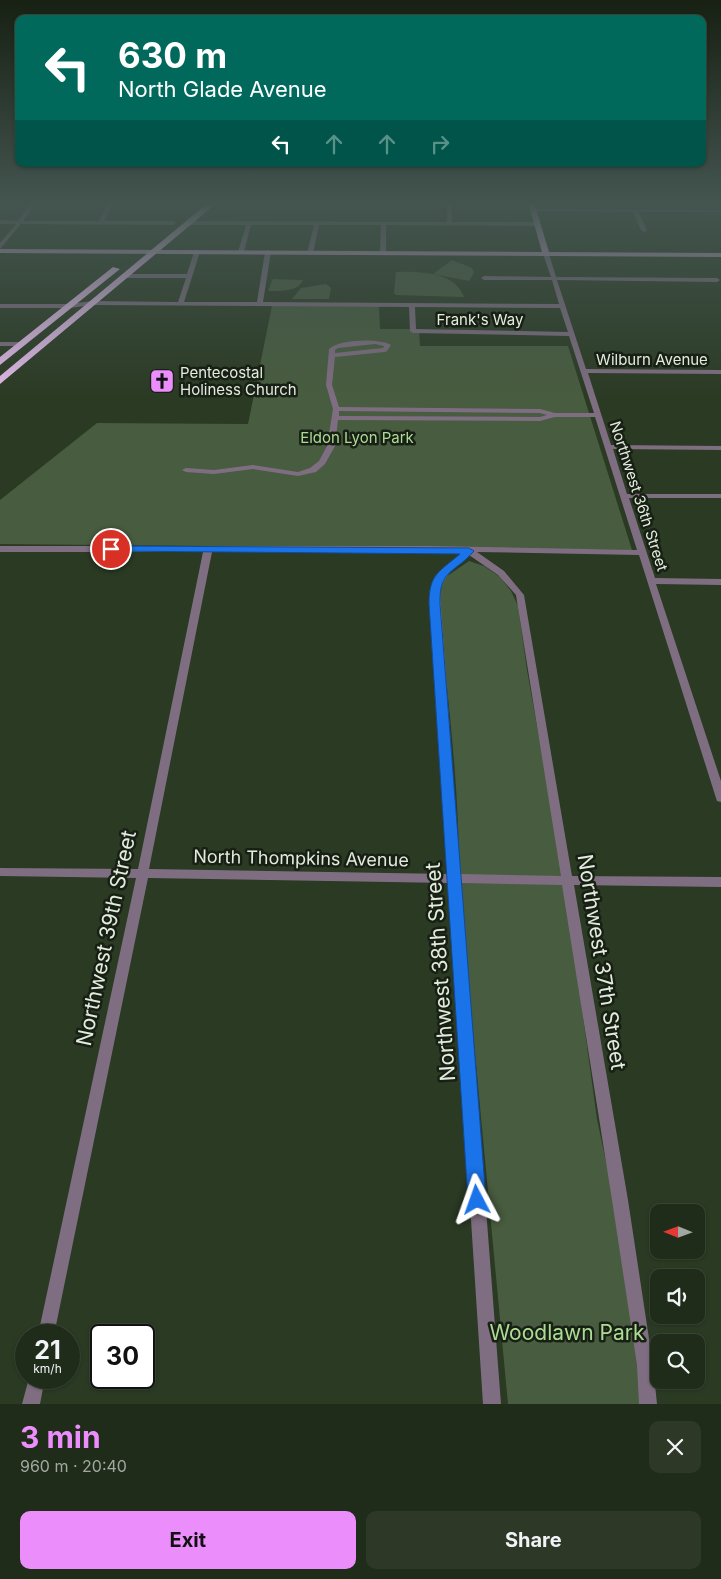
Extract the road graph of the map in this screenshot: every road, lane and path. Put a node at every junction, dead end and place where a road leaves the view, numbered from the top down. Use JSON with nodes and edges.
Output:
{"nodes":[{"id":1,"x":118,"y":268,"type":"edge"},
{"id":2,"x":133,"y":268,"type":"edge"},
{"id":3,"x":192,"y":268,"type":"edge"},
{"id":4,"x":266,"y":268,"type":"edge"},
{"id":5,"x":550,"y":268,"type":"edge"},
{"id":6,"x":123,"y":276,"type":"junction"},
{"id":7,"x":190,"y":276,"type":"junction"},
{"id":8,"x":484,"y":278,"type":"dead end"},
{"id":9,"x":553,"y":279,"type":"junction"},
{"id":10,"x":717,"y":280,"type":"dead end"},
{"id":11,"x":92,"y":304,"type":"junction"},
{"id":12,"x":180,"y":304,"type":"junction"},
{"id":13,"x":260,"y":304,"type":"junction"},
{"id":14,"x":412,"y":305,"type":"junction"},
{"id":15,"x":0,"y":306,"type":"edge"},
{"id":16,"x":70,"y":306,"type":"junction"},
{"id":17,"x":562,"y":306,"type":"junction"},
{"id":18,"x":572,"y":334,"type":"junction"},
{"id":19,"x":0,"y":344,"type":"edge"},
{"id":20,"x":23,"y":344,"type":"junction"},
{"id":21,"x":332,"y":355,"type":"junction"},
{"id":22,"x":0,"y":362,"type":"edge"},
{"id":23,"x":583,"y":371,"type":"junction"},
{"id":24,"x":721,"y":372,"type":"edge"},
{"id":25,"x":1,"y":379,"type":"edge"},
{"id":26,"x":336,"y":409,"type":"junction"},
{"id":27,"x":435,"y":410,"type":"junction"},
{"id":28,"x":597,"y":414,"type":"junction"},
{"id":29,"x":555,"y":415,"type":"junction"},
{"id":30,"x":334,"y":418,"type":"junction"},
{"id":31,"x":436,"y":419,"type":"junction"},
{"id":32,"x":608,"y":447,"type":"junction"},
{"id":33,"x":721,"y":448,"type":"edge"},
{"id":34,"x":186,"y":470,"type":"dead end"},
{"id":35,"x":623,"y":496,"type":"junction"},
{"id":36,"x":721,"y":496,"type":"edge"},
{"id":37,"x":0,"y":549,"type":"edge"},
{"id":38,"x":208,"y":549,"type":"junction"},
{"id":39,"x":469,"y":551,"type":"junction"},
{"id":40,"x":642,"y":553,"type":"junction"},
{"id":41,"x":652,"y":581,"type":"junction"},
{"id":42,"x":721,"y":582,"type":"edge"},
{"id":43,"x":721,"y":798,"type":"edge"},
{"id":44,"x":0,"y":872,"type":"edge"},
{"id":45,"x":143,"y":872,"type":"junction"},
{"id":46,"x":454,"y":879,"type":"junction"},
{"id":47,"x":569,"y":882,"type":"junction"},
{"id":48,"x":721,"y":882,"type":"edge"},
{"id":49,"x":48,"y":1324,"type":"edge"},
{"id":50,"x":34,"y":1389,"type":"edge"},
{"id":51,"x":31,"y":1404,"type":"edge"},
{"id":52,"x":492,"y":1404,"type":"edge"},
{"id":53,"x":648,"y":1404,"type":"edge"}],
"edges":[{"from":1,"to":16,"type":"highway"},
{"from":2,"to":6,"type":"highway"},
{"from":3,"to":7,"type":"street"},
{"from":4,"to":13,"type":"street"},
{"from":5,"to":9,"type":"street","name":"Northwest 36th Street"},
{"from":6,"to":7,"type":"street"},
{"from":6,"to":11,"type":"highway"},
{"from":7,"to":12,"type":"street"},
{"from":8,"to":9,"type":"street"},
{"from":9,"to":10,"type":"street"},
{"from":9,"to":17,"type":"street","name":"Northwest 36th Street"},
{"from":11,"to":12,"type":"street"},
{"from":11,"to":16,"type":"street"},
{"from":11,"to":25,"type":"highway"},
{"from":12,"to":13,"type":"street"},
{"from":13,"to":14,"type":"street"},
{"from":14,"to":17,"type":"street"},
{"from":14,"to":18,"type":"street","name":"Frank's Way"},
{"from":15,"to":16,"type":"street"},
{"from":16,"to":20,"type":"highway"},
{"from":17,"to":18,"type":"street","name":"Northwest 36th Street"},
{"from":18,"to":23,"type":"street","name":"Northwest 36th Street"},
{"from":19,"to":20,"type":"street"},
{"from":20,"to":22,"type":"highway"},
{"from":21,"to":21,"type":"street"},
{"from":21,"to":26,"type":"street"},
{"from":23,"to":24,"type":"street","name":"Wilburn Avenue"},
{"from":23,"to":28,"type":"street","name":"Northwest 36th Street"},
{"from":26,"to":27,"type":"street"},
{"from":26,"to":30,"type":"street"},
{"from":27,"to":29,"type":"street"},
{"from":27,"to":31,"type":"street"},
{"from":28,"to":29,"type":"street"},
{"from":28,"to":32,"type":"street","name":"Northwest 36th Street"},
{"from":29,"to":31,"type":"street"},
{"from":30,"to":31,"type":"street"},
{"from":30,"to":34,"type":"street"},
{"from":32,"to":33,"type":"street"},
{"from":32,"to":35,"type":"street","name":"Northwest 36th Street"},
{"from":35,"to":36,"type":"street"},
{"from":35,"to":40,"type":"street","name":"Northwest 36th Street"},
{"from":37,"to":38,"type":"street"},
{"from":38,"to":39,"type":"street"},
{"from":38,"to":45,"type":"street","name":"Northwest 39th Street"},
{"from":39,"to":40,"type":"street"},
{"from":39,"to":46,"type":"street","name":"Northwest 38th Street"},
{"from":39,"to":47,"type":"street","name":"Northwest 37th Street"},
{"from":40,"to":41,"type":"street","name":"Northwest 36th Street"},
{"from":41,"to":42,"type":"street"},
{"from":41,"to":43,"type":"street","name":"Northwest 36th Street"},
{"from":44,"to":45,"type":"street","name":"North Thompkins Avenue"},
{"from":45,"to":46,"type":"street","name":"North Thompkins Avenue"},
{"from":45,"to":49,"type":"street","name":"Northwest 39th Street"},
{"from":46,"to":47,"type":"street","name":"North Thompkins Avenue"},
{"from":46,"to":52,"type":"street","name":"Northwest 38th Street"},
{"from":47,"to":48,"type":"street","name":"North Thompkins Avenue"},
{"from":47,"to":53,"type":"street","name":"Northwest 37th Street"},
{"from":50,"to":51,"type":"street"}]}
